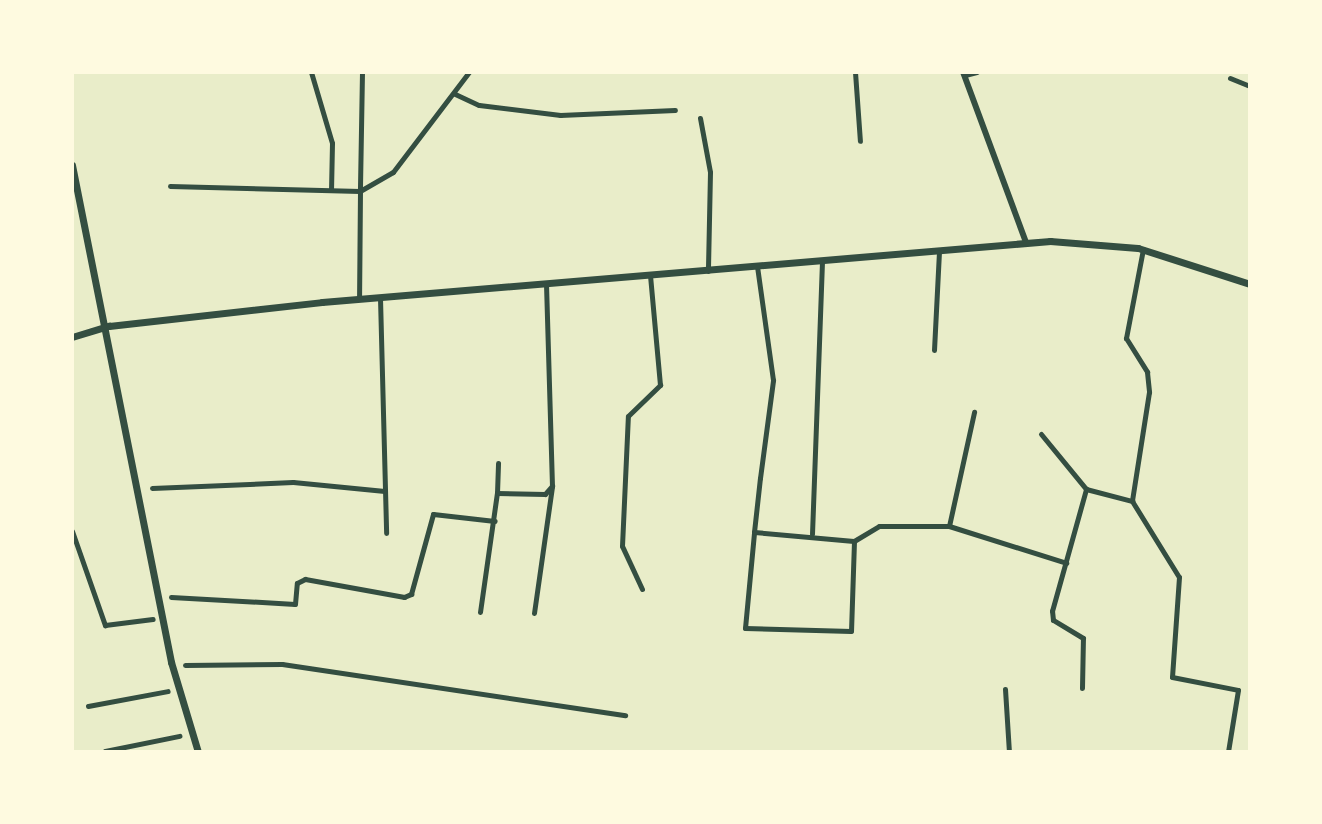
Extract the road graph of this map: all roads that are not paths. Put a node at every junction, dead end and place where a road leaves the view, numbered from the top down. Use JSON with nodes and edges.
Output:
{"nodes":[{"id":1,"x":311,"y":72,"type":"edge"},
{"id":2,"x":362,"y":72,"type":"edge"},
{"id":3,"x":469,"y":72,"type":"edge"},
{"id":4,"x":855,"y":72,"type":"edge"},
{"id":5,"x":977,"y":72,"type":"edge"},
{"id":6,"x":964,"y":74,"type":"edge"},
{"id":7,"x":1230,"y":78,"type":"dead end"},
{"id":8,"x":1250,"y":86,"type":"edge"},
{"id":9,"x":455,"y":94,"type":"junction"},
{"id":10,"x":675,"y":110,"type":"dead end"},
{"id":11,"x":700,"y":118,"type":"dead end"},
{"id":12,"x":860,"y":141,"type":"dead end"},
{"id":13,"x":72,"y":165,"type":"edge"},
{"id":14,"x":170,"y":186,"type":"dead end"},
{"id":15,"x":331,"y":190,"type":"junction"},
{"id":16,"x":360,"y":191,"type":"junction"},
{"id":17,"x":1026,"y":242,"type":"junction"},
{"id":18,"x":1143,"y":249,"type":"junction"},
{"id":19,"x":939,"y":250,"type":"junction"},
{"id":20,"x":822,"y":261,"type":"junction"},
{"id":21,"x":757,"y":266,"type":"junction"},
{"id":22,"x":708,"y":271,"type":"junction"},
{"id":23,"x":650,"y":276,"type":"junction"},
{"id":24,"x":546,"y":285,"type":"junction"},
{"id":25,"x":1250,"y":285,"type":"edge"},
{"id":26,"x":380,"y":298,"type":"junction"},
{"id":27,"x":359,"y":299,"type":"junction"},
{"id":28,"x":108,"y":326,"type":"junction"},
{"id":29,"x":72,"y":337,"type":"edge"},
{"id":30,"x":934,"y":350,"type":"dead end"},
{"id":31,"x":974,"y":412,"type":"dead end"},
{"id":32,"x":1041,"y":434,"type":"dead end"},
{"id":33,"x":498,"y":463,"type":"dead end"},
{"id":34,"x":552,"y":486,"type":"junction"},
{"id":35,"x":152,"y":488,"type":"dead end"},
{"id":36,"x":1086,"y":489,"type":"junction"},
{"id":37,"x":385,"y":491,"type":"junction"},
{"id":38,"x":497,"y":493,"type":"junction"},
{"id":39,"x":1132,"y":501,"type":"junction"},
{"id":40,"x":495,"y":521,"type":"junction"},
{"id":41,"x":948,"y":526,"type":"junction"},
{"id":42,"x":72,"y":531,"type":"edge"},
{"id":43,"x":754,"y":532,"type":"junction"},
{"id":44,"x":386,"y":533,"type":"dead end"},
{"id":45,"x":812,"y":534,"type":"junction"},
{"id":46,"x":854,"y":541,"type":"junction"},
{"id":47,"x":1066,"y":563,"type":"junction"},
{"id":48,"x":642,"y":589,"type":"dead end"},
{"id":49,"x":171,"y":597,"type":"dead end"},
{"id":50,"x":480,"y":612,"type":"dead end"},
{"id":51,"x":534,"y":613,"type":"dead end"},
{"id":52,"x":153,"y":619,"type":"dead end"},
{"id":53,"x":185,"y":665,"type":"dead end"},
{"id":54,"x":1082,"y":688,"type":"dead end"},
{"id":55,"x":1004,"y":689,"type":"dead end"},
{"id":56,"x":168,"y":691,"type":"dead end"},
{"id":57,"x":88,"y":706,"type":"dead end"},
{"id":58,"x":625,"y":715,"type":"dead end"},
{"id":59,"x":179,"y":736,"type":"dead end"},
{"id":60,"x":105,"y":751,"type":"edge"},
{"id":61,"x":198,"y":752,"type":"edge"},
{"id":62,"x":1009,"y":752,"type":"edge"},
{"id":63,"x":1228,"y":752,"type":"edge"}],
"edges":[{"from":1,"to":15,"type":"street"},
{"from":2,"to":16,"type":"street"},
{"from":3,"to":9,"type":"street"},
{"from":4,"to":12,"type":"street"},
{"from":5,"to":6,"type":"street"},
{"from":6,"to":17,"type":"street"},
{"from":7,"to":8,"type":"street"},
{"from":9,"to":10,"type":"street"},
{"from":9,"to":16,"type":"street"},
{"from":11,"to":22,"type":"street"},
{"from":13,"to":28,"type":"main road"},
{"from":14,"to":15,"type":"street"},
{"from":15,"to":16,"type":"street"},
{"from":16,"to":27,"type":"street"},
{"from":17,"to":18,"type":"main road"},
{"from":17,"to":19,"type":"main road"},
{"from":18,"to":25,"type":"main road"},
{"from":18,"to":39,"type":"street"},
{"from":19,"to":20,"type":"main road"},
{"from":19,"to":30,"type":"street"},
{"from":20,"to":21,"type":"main road"},
{"from":20,"to":45,"type":"street"},
{"from":21,"to":22,"type":"main road"},
{"from":21,"to":43,"type":"street"},
{"from":22,"to":23,"type":"main road"},
{"from":23,"to":24,"type":"main road"},
{"from":23,"to":48,"type":"street"},
{"from":24,"to":26,"type":"main road"},
{"from":24,"to":34,"type":"street"},
{"from":26,"to":27,"type":"main road"},
{"from":26,"to":37,"type":"street"},
{"from":27,"to":28,"type":"main road"},
{"from":28,"to":29,"type":"main road"},
{"from":28,"to":61,"type":"main road"},
{"from":31,"to":41,"type":"street"},
{"from":32,"to":36,"type":"street"},
{"from":33,"to":38,"type":"street"},
{"from":34,"to":38,"type":"street"},
{"from":34,"to":51,"type":"street"},
{"from":35,"to":37,"type":"street"},
{"from":36,"to":39,"type":"street"},
{"from":36,"to":47,"type":"street"},
{"from":37,"to":44,"type":"street"},
{"from":38,"to":40,"type":"street"},
{"from":39,"to":63,"type":"street"},
{"from":40,"to":49,"type":"street"},
{"from":40,"to":50,"type":"street"},
{"from":41,"to":46,"type":"street"},
{"from":41,"to":47,"type":"street"},
{"from":42,"to":52,"type":"street"},
{"from":43,"to":45,"type":"street"},
{"from":43,"to":46,"type":"street"},
{"from":45,"to":46,"type":"street"},
{"from":47,"to":54,"type":"street"},
{"from":53,"to":58,"type":"street"},
{"from":55,"to":62,"type":"street"},
{"from":56,"to":57,"type":"street"},
{"from":59,"to":60,"type":"street"}]}
